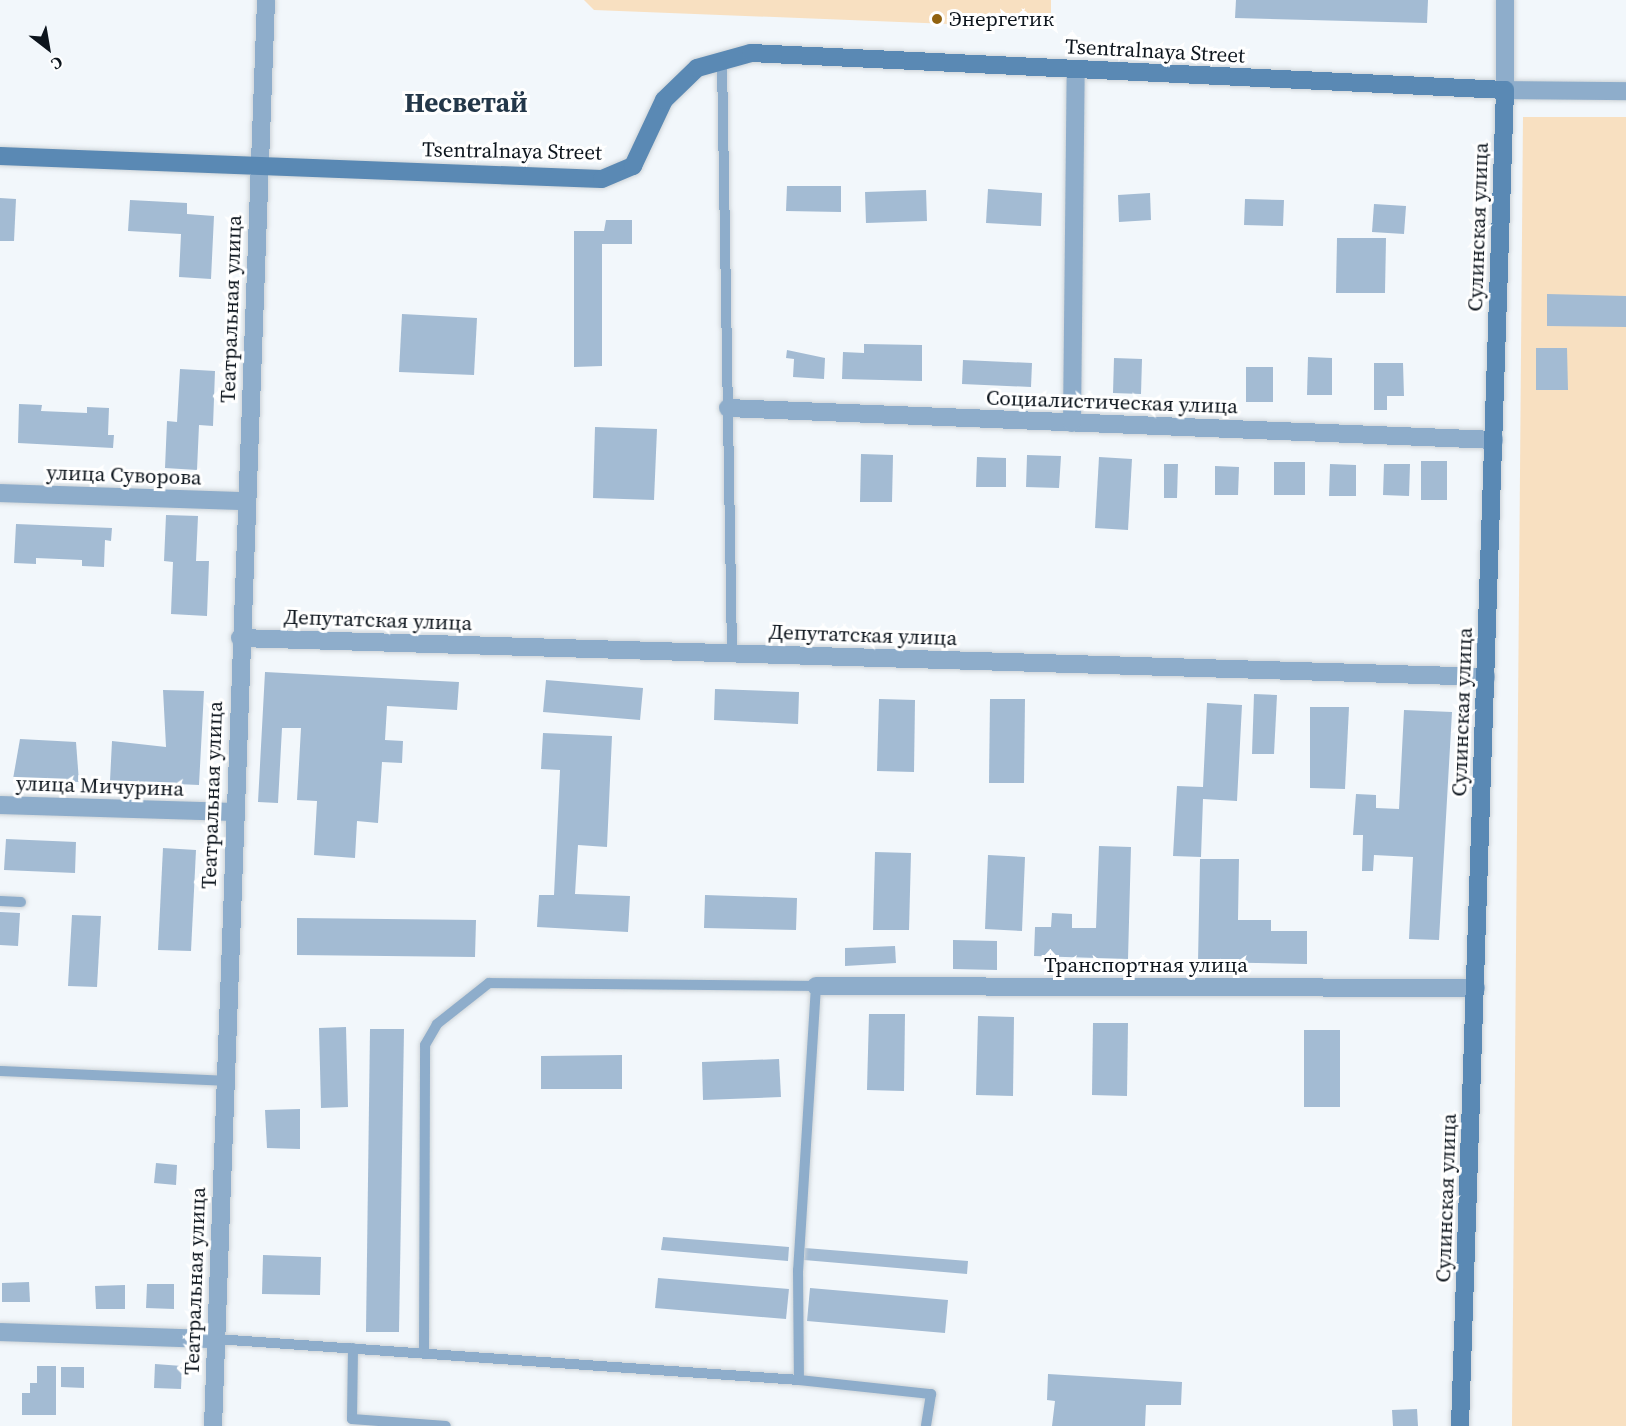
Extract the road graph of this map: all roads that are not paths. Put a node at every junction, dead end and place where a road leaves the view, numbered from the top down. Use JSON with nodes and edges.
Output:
{"nodes":[{"id":1,"x":266,"y":0,"type":"edge"},
{"id":2,"x":1505,"y":0,"type":"edge"},
{"id":3,"x":722,"y":61,"type":"junction"},
{"id":4,"x":1076,"y":69,"type":"junction"},
{"id":5,"x":1505,"y":90,"type":"junction"},
{"id":6,"x":1626,"y":91,"type":"edge"},
{"id":7,"x":0,"y":156,"type":"edge"},
{"id":8,"x":260,"y":166,"type":"junction"},
{"id":9,"x":728,"y":408,"type":"junction"},
{"id":10,"x":1072,"y":423,"type":"junction"},
{"id":11,"x":1494,"y":440,"type":"junction"},
{"id":12,"x":0,"y":493,"type":"edge"},
{"id":13,"x":246,"y":501,"type":"junction"},
{"id":14,"x":240,"y":638,"type":"junction"},
{"id":15,"x":732,"y":654,"type":"junction"},
{"id":16,"x":1485,"y":677,"type":"junction"},
{"id":17,"x":0,"y":805,"type":"edge"},
{"id":18,"x":234,"y":812,"type":"junction"},
{"id":19,"x":0,"y":901,"type":"edge"},
{"id":20,"x":21,"y":902,"type":"dead end"},
{"id":21,"x":816,"y":986,"type":"junction"},
{"id":22,"x":1476,"y":988,"type":"junction"},
{"id":23,"x":0,"y":1071,"type":"edge"},
{"id":24,"x":225,"y":1081,"type":"junction"},
{"id":25,"x":0,"y":1332,"type":"edge"},
{"id":26,"x":216,"y":1339,"type":"junction"},
{"id":27,"x":353,"y":1348,"type":"junction"},
{"id":28,"x":424,"y":1353,"type":"junction"},
{"id":29,"x":799,"y":1380,"type":"junction"},
{"id":30,"x":213,"y":1426,"type":"edge"},
{"id":31,"x":446,"y":1426,"type":"edge"},
{"id":32,"x":926,"y":1426,"type":"edge"},
{"id":33,"x":1460,"y":1426,"type":"edge"}],
"edges":[{"from":1,"to":8,"type":"street","name":"Театральная улица"},
{"from":2,"to":5,"type":"street","name":"Сулинская улица"},
{"from":3,"to":4,"type":"main road","name":"Tsentralnaya Street"},
{"from":3,"to":8,"type":"main road","name":"Tsentralnaya Street"},
{"from":3,"to":9,"type":"lane"},
{"from":4,"to":5,"type":"main road","name":"Tsentralnaya Street"},
{"from":4,"to":10,"type":"street"},
{"from":5,"to":6,"type":"street"},
{"from":5,"to":11,"type":"main road","name":"Сулинская улица"},
{"from":7,"to":8,"type":"main road","name":"Tsentralnaya Street"},
{"from":8,"to":13,"type":"street","name":"Театральная улица"},
{"from":9,"to":10,"type":"street","name":"Социалистическая улица"},
{"from":9,"to":15,"type":"lane"},
{"from":10,"to":11,"type":"street","name":"Социалистическая улица"},
{"from":11,"to":16,"type":"main road","name":"Сулинская улица"},
{"from":12,"to":13,"type":"street","name":"улица Суворова"},
{"from":13,"to":14,"type":"street","name":"Театральная улица"},
{"from":14,"to":15,"type":"street","name":"Депутатская улица"},
{"from":14,"to":18,"type":"street","name":"Театральная улица"},
{"from":15,"to":16,"type":"street","name":"Депутатская улица"},
{"from":16,"to":22,"type":"main road","name":"Сулинская улица"},
{"from":17,"to":18,"type":"street","name":"улица Мичурина"},
{"from":18,"to":24,"type":"street","name":"Театральная улица"},
{"from":19,"to":20,"type":"lane"},
{"from":21,"to":22,"type":"street","name":"Транспортная улица"},
{"from":21,"to":28,"type":"lane"},
{"from":21,"to":29,"type":"lane"},
{"from":22,"to":33,"type":"main road","name":"Сулинская улица"},
{"from":23,"to":24,"type":"lane"},
{"from":24,"to":26,"type":"street","name":"Театральная улица"},
{"from":25,"to":26,"type":"street"},
{"from":26,"to":27,"type":"lane"},
{"from":26,"to":30,"type":"street","name":"Театральная улица"},
{"from":27,"to":28,"type":"lane"},
{"from":27,"to":31,"type":"lane"},
{"from":28,"to":29,"type":"lane"},
{"from":29,"to":32,"type":"lane"}]}
